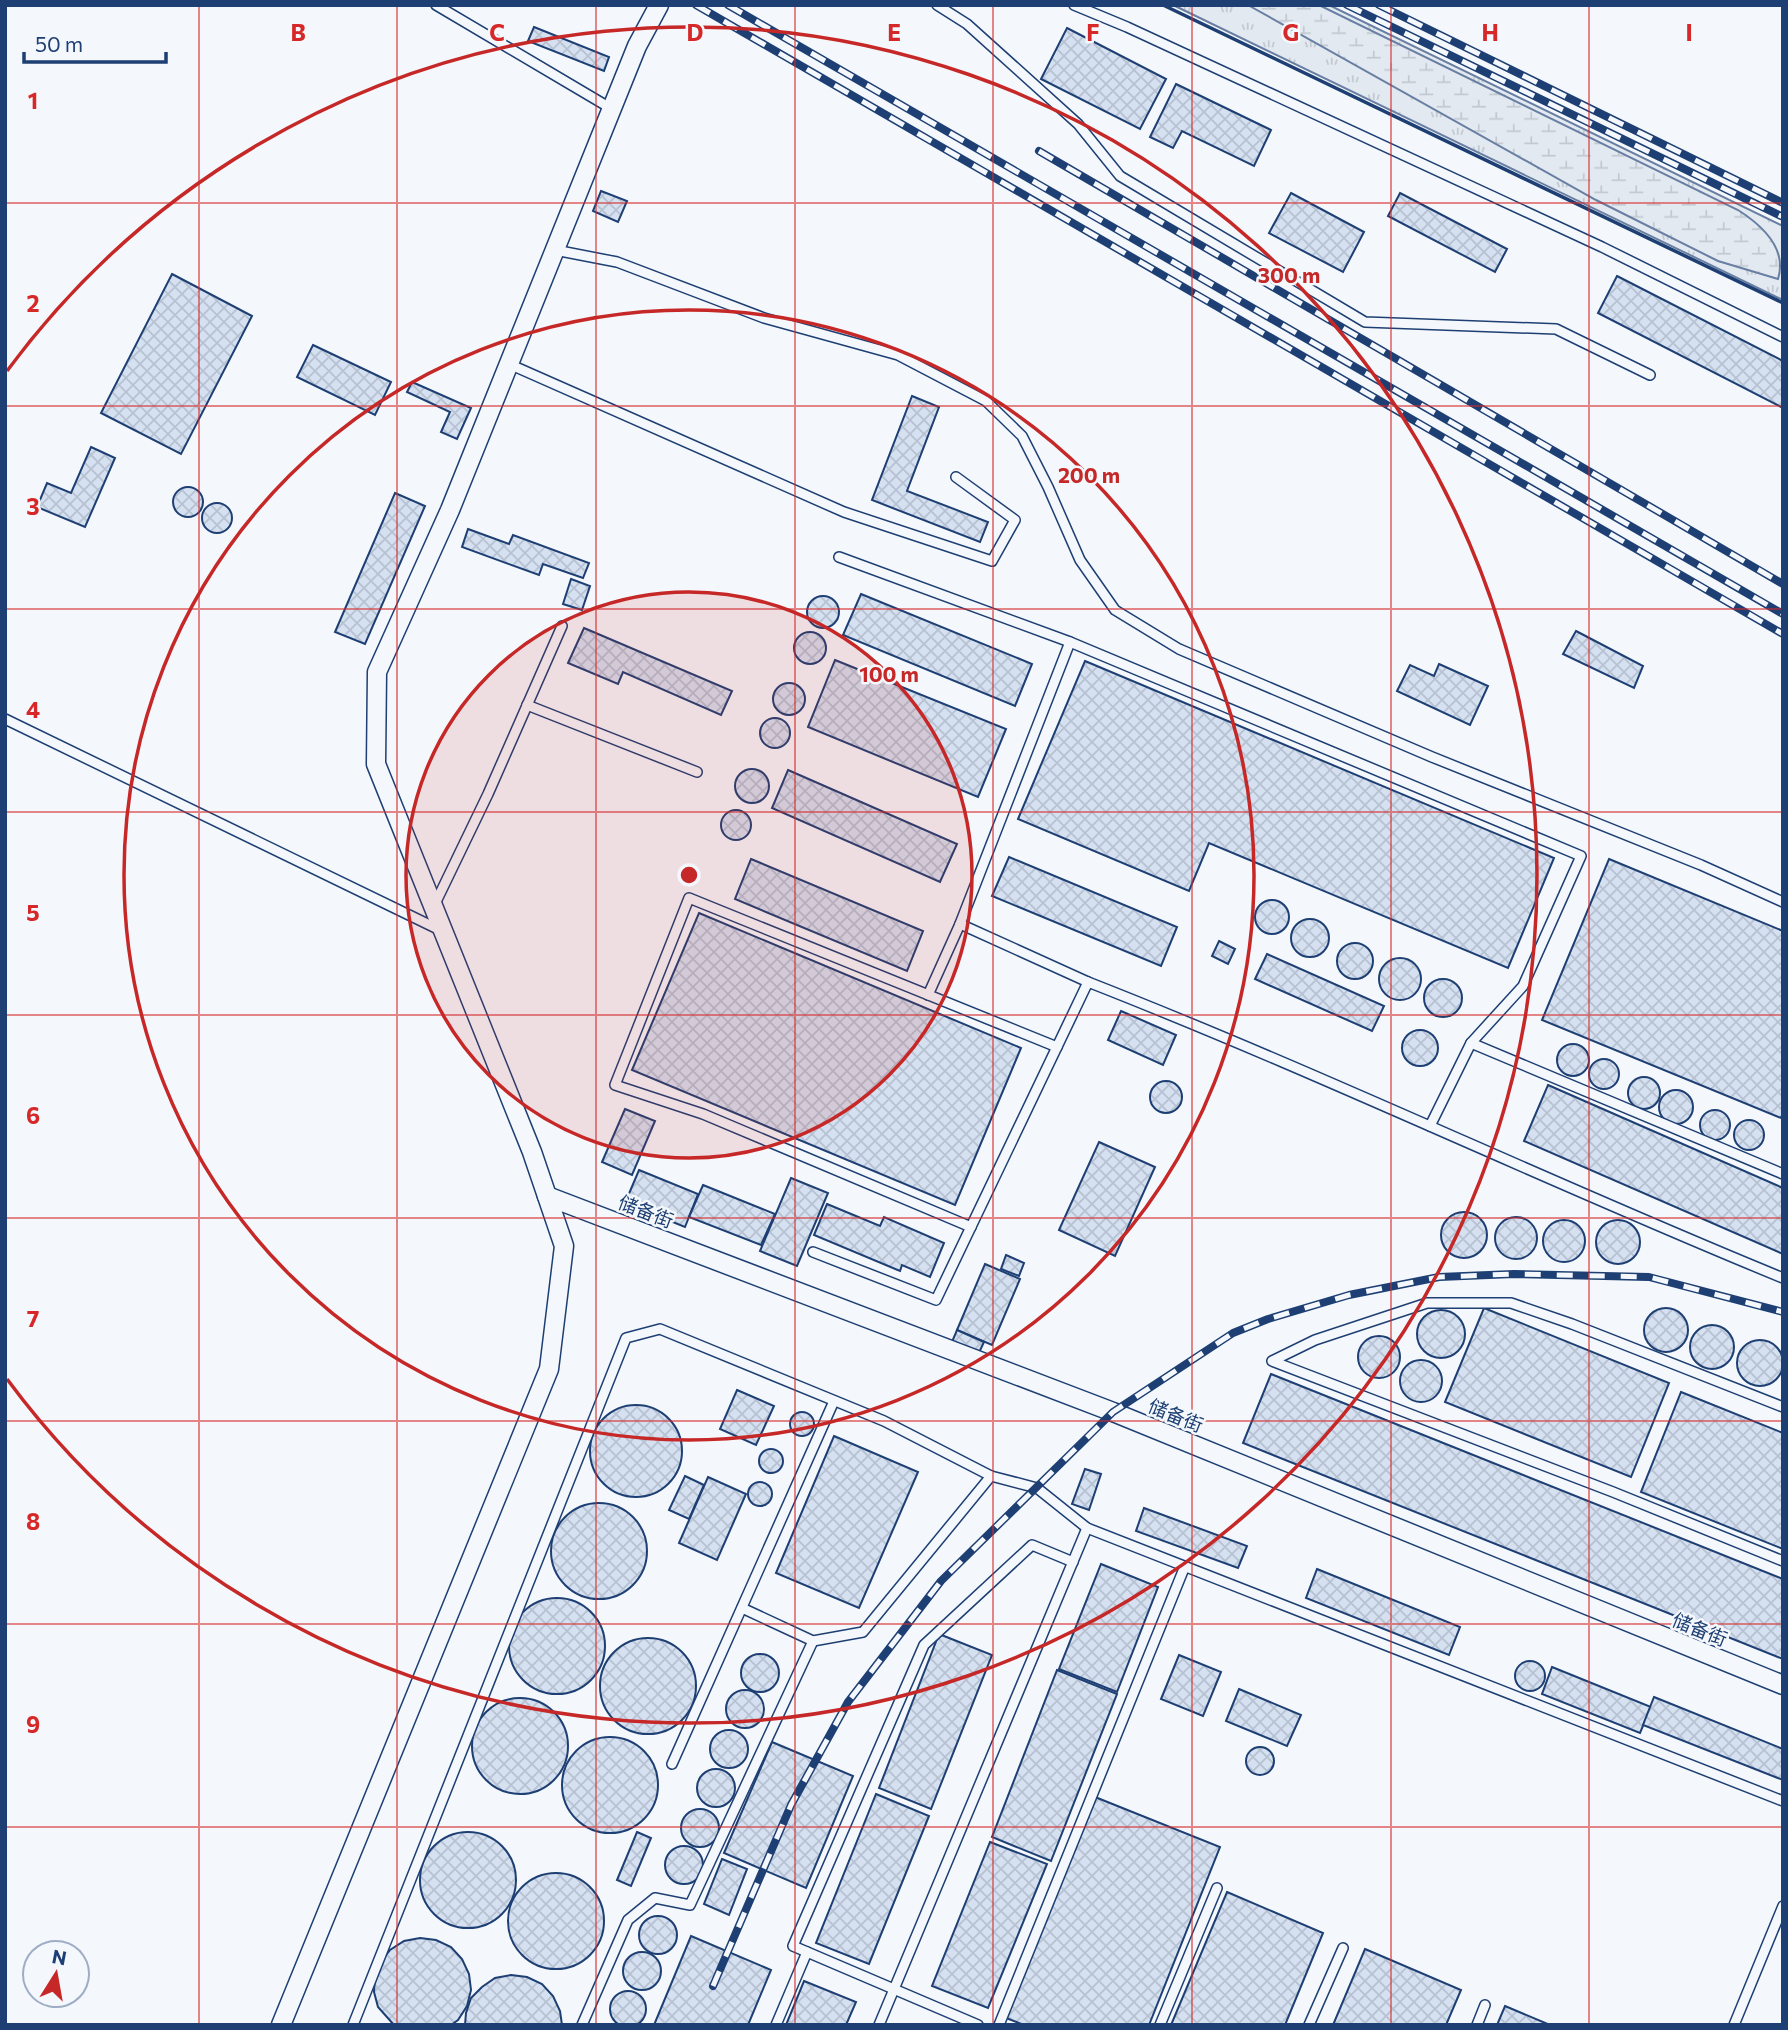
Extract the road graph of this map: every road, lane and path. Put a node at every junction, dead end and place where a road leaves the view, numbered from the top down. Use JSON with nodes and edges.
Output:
{"nodes":[{"id":1,"x":436,"y":5,"type":"edge"},
{"id":2,"x":659,"y":5,"type":"edge"},
{"id":3,"x":937,"y":5,"type":"edge"},
{"id":4,"x":1074,"y":5,"type":"edge"},
{"id":5,"x":612,"y":109,"type":"junction"},
{"id":6,"x":555,"y":250,"type":"junction"},
{"id":7,"x":1783,"y":337,"type":"edge"},
{"id":8,"x":509,"y":364,"type":"junction"},
{"id":9,"x":1650,"y":375,"type":"dead end"},
{"id":10,"x":956,"y":477,"type":"dead end"},
{"id":11,"x":839,"y":557,"type":"dead end"},
{"id":12,"x":562,"y":626,"type":"dead end"},
{"id":13,"x":1070,"y":642,"type":"junction"},
{"id":14,"x":527,"y":705,"type":"junction"},
{"id":15,"x":5,"y":719,"type":"edge"},
{"id":16,"x":697,"y":772,"type":"dead end"},
{"id":17,"x":1783,"y":902,"type":"edge"},
{"id":18,"x":433,"y":908,"type":"junction"},
{"id":19,"x":960,"y":924,"type":"junction"},
{"id":20,"x":443,"y":932,"type":"junction"},
{"id":21,"x":1088,"y":982,"type":"junction"},
{"id":22,"x":928,"y":995,"type":"junction"},
{"id":23,"x":1471,"y":1043,"type":"junction"},
{"id":24,"x":1057,"y":1047,"type":"junction"},
{"id":25,"x":1430,"y":1126,"type":"junction"},
{"id":26,"x":1783,"y":1174,"type":"edge"},
{"id":27,"x":547,"y":1196,"type":"junction"},
{"id":28,"x":971,"y":1227,"type":"junction"},
{"id":29,"x":813,"y":1252,"type":"dead end"},
{"id":30,"x":1783,"y":1278,"type":"edge"},
{"id":31,"x":834,"y":1401,"type":"junction"},
{"id":32,"x":1783,"y":1407,"type":"edge"},
{"id":33,"x":991,"y":1476,"type":"junction"},
{"id":34,"x":1087,"y":1528,"type":"junction"},
{"id":35,"x":1783,"y":1561,"type":"edge"},
{"id":36,"x":1073,"y":1562,"type":"junction"},
{"id":37,"x":1185,"y":1566,"type":"junction"},
{"id":38,"x":741,"y":1608,"type":"junction"},
{"id":39,"x":813,"y":1641,"type":"junction"},
{"id":40,"x":1783,"y":1685,"type":"edge"},
{"id":41,"x":672,"y":1765,"type":"dead end"},
{"id":42,"x":1783,"y":1801,"type":"edge"},
{"id":43,"x":1217,"y":1888,"type":"dead end"},
{"id":44,"x":1782,"y":1909,"type":"edge"},
{"id":45,"x":1343,"y":1948,"type":"dead end"},
{"id":46,"x":807,"y":1952,"type":"junction"},
{"id":47,"x":894,"y":1989,"type":"junction"},
{"id":48,"x":1485,"y":2005,"type":"dead end"},
{"id":49,"x":281,"y":2025,"type":"edge"},
{"id":50,"x":353,"y":2025,"type":"edge"},
{"id":51,"x":582,"y":2025,"type":"edge"},
{"id":52,"x":776,"y":2025,"type":"edge"},
{"id":53,"x":879,"y":2025,"type":"edge"},
{"id":54,"x":978,"y":2025,"type":"edge"},
{"id":55,"x":999,"y":2025,"type":"edge"},
{"id":56,"x":1160,"y":2025,"type":"edge"},
{"id":57,"x":1310,"y":2025,"type":"edge"},
{"id":58,"x":1476,"y":2025,"type":"edge"},
{"id":59,"x":1734,"y":2025,"type":"edge"}],
"edges":[{"from":1,"to":5,"type":"lane"},
{"from":2,"to":5,"type":"street"},
{"from":3,"to":9,"type":"lane"},
{"from":4,"to":7,"type":"lane"},
{"from":5,"to":6,"type":"street"},
{"from":6,"to":8,"type":"street"},
{"from":6,"to":17,"type":"lane"},
{"from":8,"to":10,"type":"lane"},
{"from":8,"to":18,"type":"street"},
{"from":11,"to":13,"type":"lane"},
{"from":12,"to":14,"type":"lane"},
{"from":13,"to":19,"type":"lane"},
{"from":13,"to":23,"type":"lane"},
{"from":14,"to":16,"type":"lane"},
{"from":14,"to":18,"type":"lane"},
{"from":15,"to":20,"type":"lane"},
{"from":18,"to":20,"type":"street"},
{"from":19,"to":21,"type":"lane"},
{"from":19,"to":22,"type":"lane"},
{"from":20,"to":27,"type":"street"},
{"from":21,"to":24,"type":"lane"},
{"from":21,"to":25,"type":"lane"},
{"from":22,"to":24,"type":"lane"},
{"from":22,"to":28,"type":"lane"},
{"from":23,"to":25,"type":"lane"},
{"from":23,"to":26,"type":"lane"},
{"from":24,"to":28,"type":"lane"},
{"from":25,"to":30,"type":"lane"},
{"from":27,"to":40,"type":"street","name":"储备街"},
{"from":27,"to":49,"type":"street"},
{"from":28,"to":29,"type":"lane"},
{"from":31,"to":33,"type":"lane"},
{"from":31,"to":38,"type":"lane"},
{"from":31,"to":50,"type":"lane"},
{"from":32,"to":35,"type":"lane"},
{"from":33,"to":34,"type":"lane"},
{"from":33,"to":39,"type":"lane"},
{"from":34,"to":36,"type":"lane"},
{"from":34,"to":37,"type":"lane"},
{"from":36,"to":46,"type":"lane"},
{"from":36,"to":47,"type":"lane"},
{"from":37,"to":42,"type":"lane"},
{"from":37,"to":55,"type":"lane"},
{"from":38,"to":39,"type":"lane"},
{"from":38,"to":41,"type":"lane"},
{"from":39,"to":51,"type":"lane"},
{"from":43,"to":56,"type":"lane"},
{"from":44,"to":59,"type":"lane"},
{"from":45,"to":57,"type":"lane"},
{"from":46,"to":47,"type":"lane"},
{"from":46,"to":52,"type":"lane"},
{"from":47,"to":53,"type":"lane"},
{"from":47,"to":54,"type":"lane"},
{"from":48,"to":58,"type":"lane"}]}
